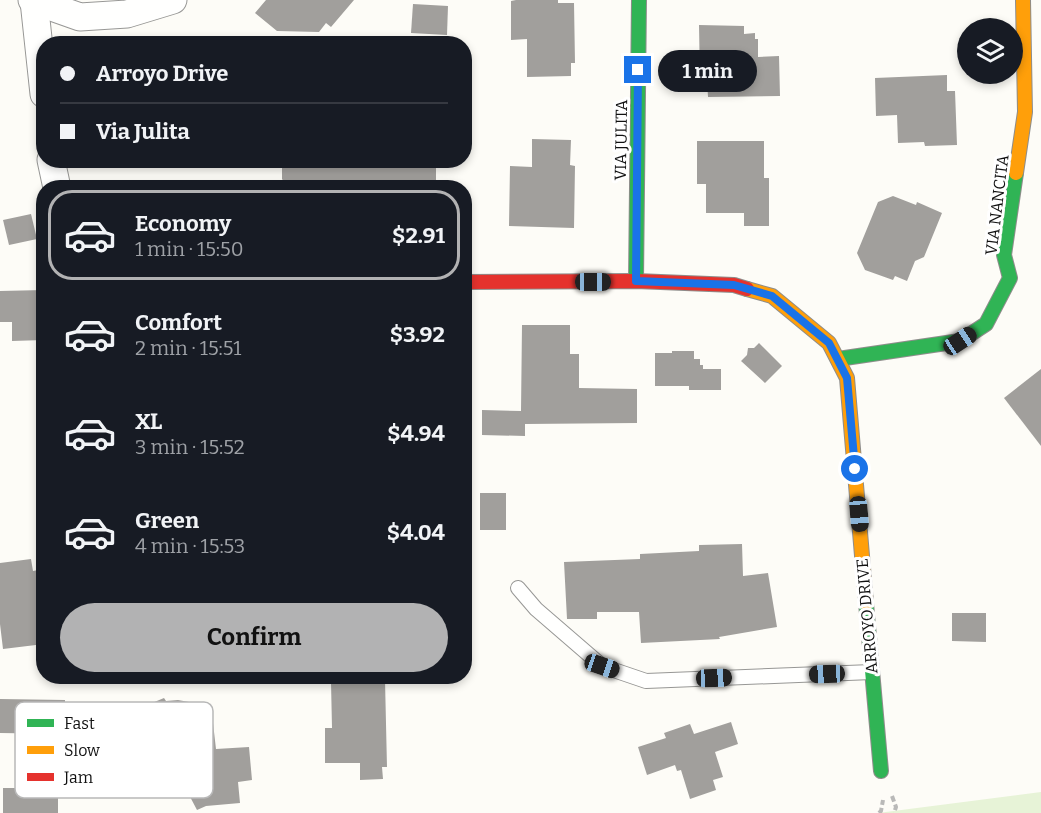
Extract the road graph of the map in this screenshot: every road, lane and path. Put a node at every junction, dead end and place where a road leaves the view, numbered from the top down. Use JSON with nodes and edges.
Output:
{"nodes":[{"id":1,"x":173,"y":0,"type":"edge"},
{"id":2,"x":639,"y":0,"type":"edge"},
{"id":3,"x":1023,"y":0,"type":"edge"},
{"id":4,"x":33,"y":1,"type":"edge"},
{"id":5,"x":37,"y":36,"type":"edge"},
{"id":6,"x":636,"y":281,"type":"junction"},
{"id":7,"x":472,"y":282,"type":"edge"},
{"id":8,"x":838,"y":359,"type":"junction"},
{"id":9,"x":518,"y":588,"type":"dead end"},
{"id":10,"x":872,"y":672,"type":"junction"},
{"id":11,"x":881,"y":771,"type":"dead end"}],
"edges":[{"from":1,"to":4,"type":"street"},
{"from":2,"to":6,"type":"street","name":"VIA JULITA"},
{"from":3,"to":8,"type":"street","name":"VIA NANCITA"},
{"from":4,"to":5,"type":"street"},
{"from":6,"to":7,"type":"street","name":"ARROYO DRIVE"},
{"from":6,"to":8,"type":"street","name":"ARROYO DRIVE"},
{"from":8,"to":10,"type":"street","name":"ARROYO DRIVE"},
{"from":9,"to":10,"type":"lane"},
{"from":10,"to":11,"type":"street","name":"ARROYO DRIVE"}]}
